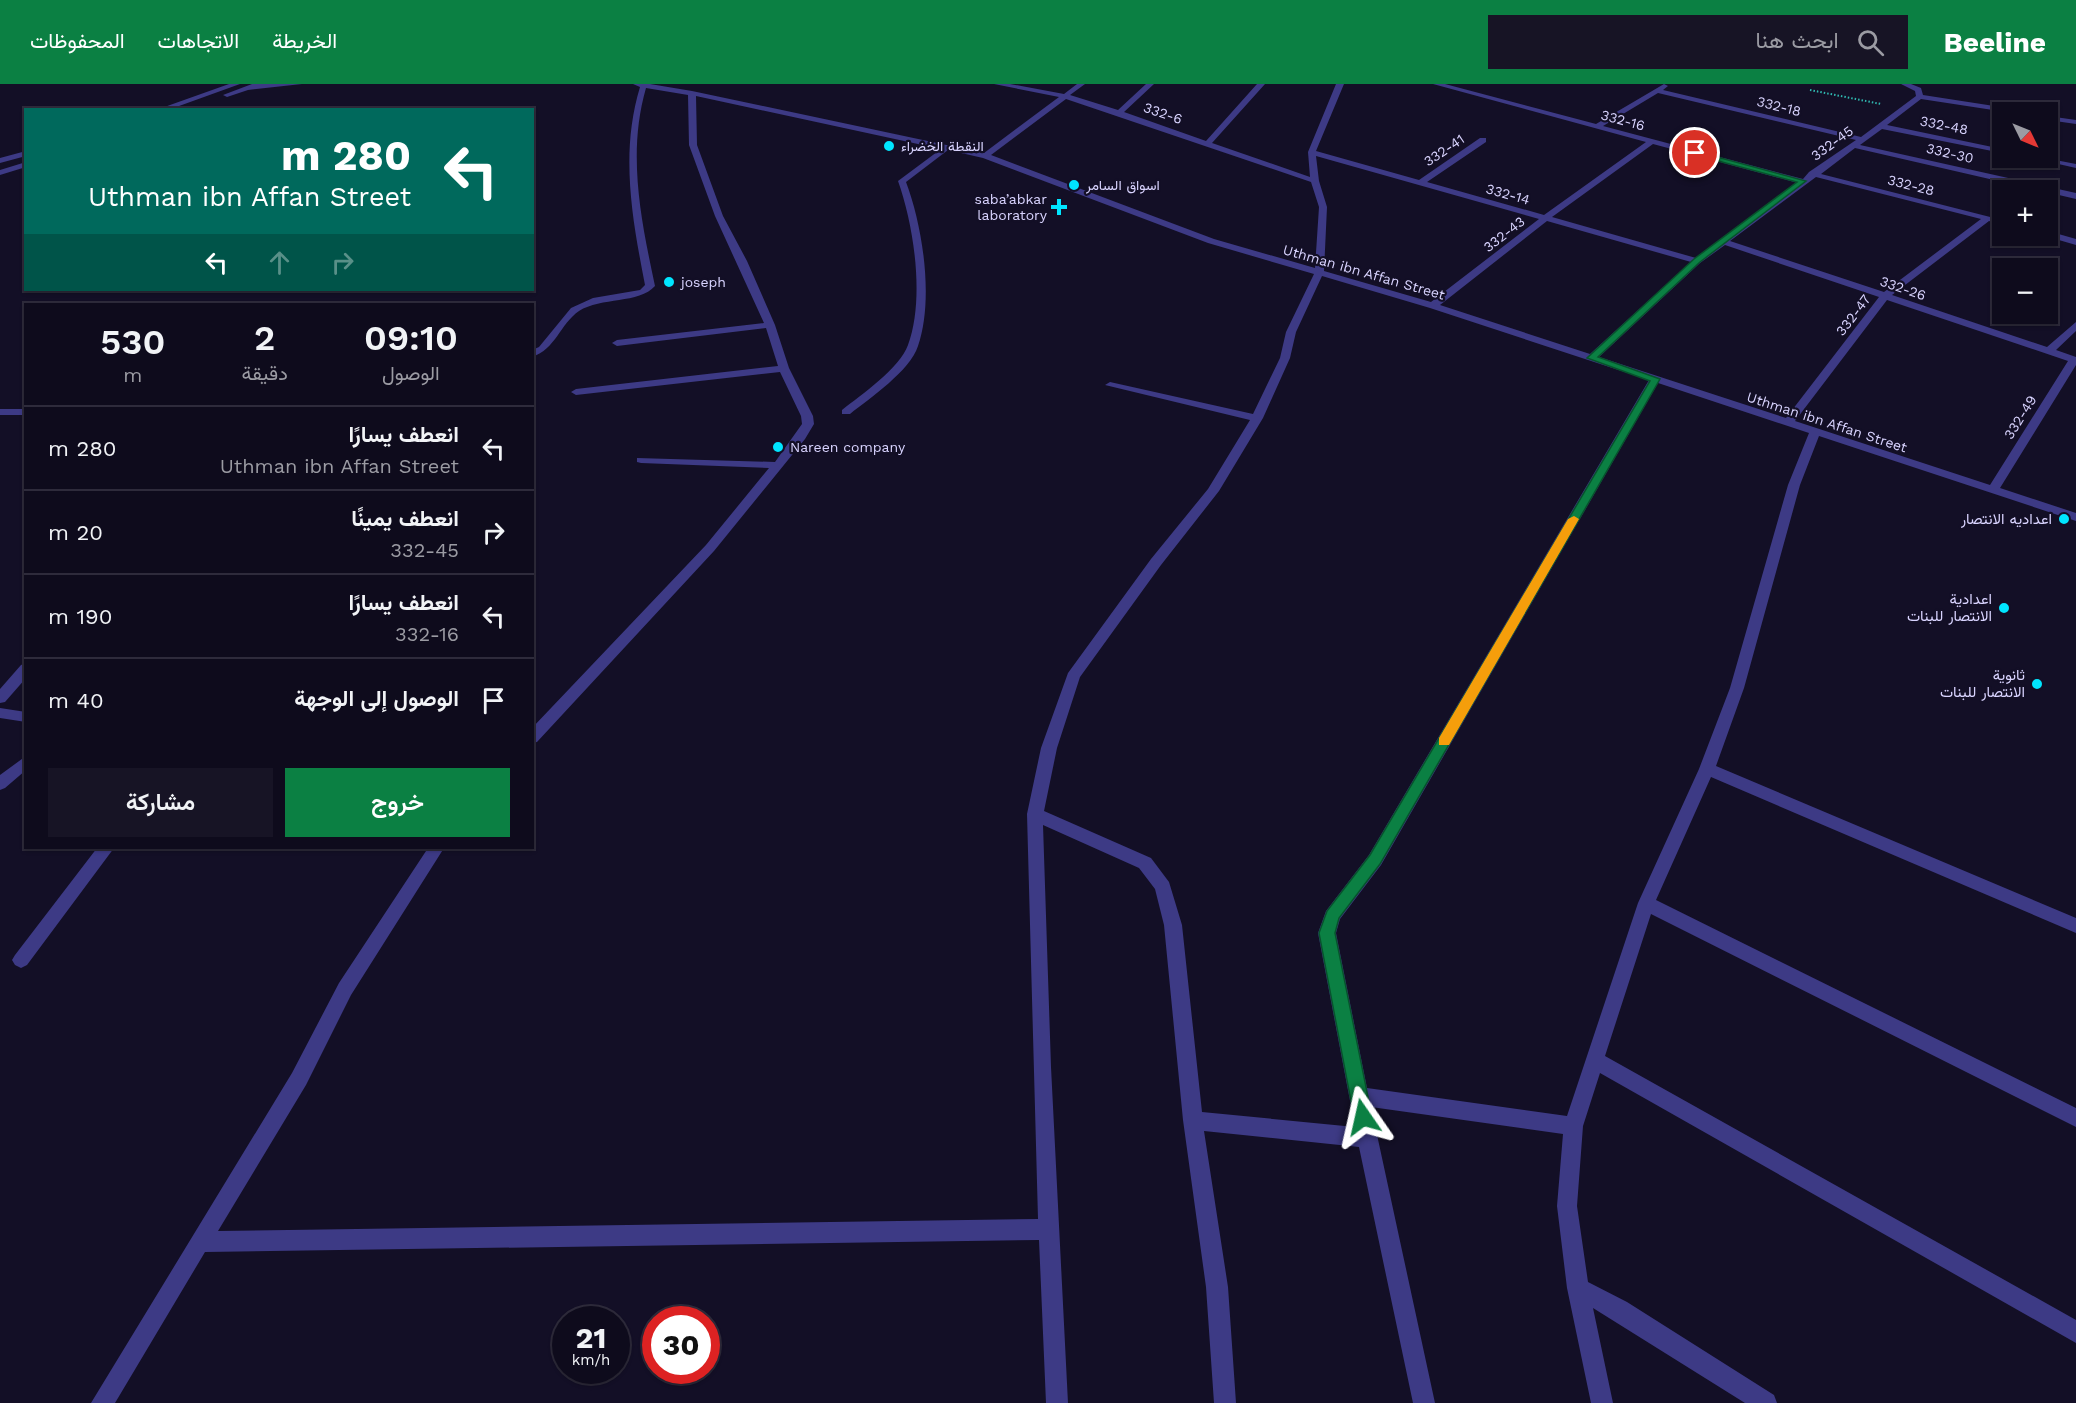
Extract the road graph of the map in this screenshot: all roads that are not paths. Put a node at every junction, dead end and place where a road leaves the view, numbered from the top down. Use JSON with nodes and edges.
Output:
{"nodes":[{"id":1,"x":236,"y":84,"type":"edge"},
{"id":2,"x":259,"y":84,"type":"edge"},
{"id":3,"x":298,"y":84,"type":"edge"},
{"id":4,"x":637,"y":84,"type":"edge"},
{"id":5,"x":644,"y":84,"type":"edge"},
{"id":6,"x":998,"y":84,"type":"edge"},
{"id":7,"x":1081,"y":84,"type":"edge"},
{"id":8,"x":1150,"y":84,"type":"edge"},
{"id":9,"x":1261,"y":84,"type":"edge"},
{"id":10,"x":1340,"y":84,"type":"edge"},
{"id":11,"x":1437,"y":84,"type":"edge"},
{"id":12,"x":1667,"y":84,"type":"edge"},
{"id":13,"x":1905,"y":84,"type":"edge"},
{"id":14,"x":223,"y":87,"type":"edge"},
{"id":15,"x":245,"y":89,"type":"junction"},
{"id":16,"x":1656,"y":90,"type":"junction"},
{"id":17,"x":692,"y":93,"type":"junction"},
{"id":18,"x":1919,"y":93,"type":"junction"},
{"id":19,"x":1065,"y":96,"type":"junction"},
{"id":20,"x":1992,"y":107,"type":"edge"},
{"id":21,"x":165,"y":108,"type":"edge"},
{"id":22,"x":190,"y":108,"type":"edge"},
{"id":23,"x":1119,"y":113,"type":"junction"},
{"id":24,"x":2058,"y":119,"type":"edge"},
{"id":25,"x":2076,"y":122,"type":"edge"},
{"id":26,"x":1880,"y":126,"type":"junction"},
{"id":27,"x":1596,"y":127,"type":"junction"},
{"id":28,"x":1484,"y":140,"type":"dead end"},
{"id":29,"x":1652,"y":141,"type":"junction"},
{"id":30,"x":1856,"y":142,"type":"junction"},
{"id":31,"x":1208,"y":143,"type":"junction"},
{"id":32,"x":948,"y":147,"type":"junction"},
{"id":33,"x":1992,"y":149,"type":"edge"},
{"id":34,"x":1312,"y":152,"type":"junction"},
{"id":35,"x":24,"y":154,"type":"edge"},
{"id":36,"x":985,"y":156,"type":"junction"},
{"id":37,"x":0,"y":161,"type":"edge"},
{"id":38,"x":2058,"y":162,"type":"edge"},
{"id":39,"x":24,"y":165,"type":"edge"},
{"id":40,"x":2076,"y":166,"type":"edge"},
{"id":41,"x":0,"y":173,"type":"edge"},
{"id":42,"x":1812,"y":174,"type":"junction"},
{"id":43,"x":1315,"y":181,"type":"junction"},
{"id":44,"x":1802,"y":181,"type":"junction"},
{"id":45,"x":1420,"y":183,"type":"junction"},
{"id":46,"x":2076,"y":196,"type":"edge"},
{"id":47,"x":1546,"y":218,"type":"junction"},
{"id":48,"x":1988,"y":218,"type":"junction"},
{"id":49,"x":1992,"y":219,"type":"edge"},
{"id":50,"x":2058,"y":237,"type":"edge"},
{"id":51,"x":1722,"y":242,"type":"junction"},
{"id":52,"x":2076,"y":242,"type":"edge"},
{"id":53,"x":1697,"y":261,"type":"junction"},
{"id":54,"x":1319,"y":273,"type":"junction"},
{"id":55,"x":1885,"y":296,"type":"junction"},
{"id":56,"x":1433,"y":306,"type":"junction"},
{"id":57,"x":770,"y":325,"type":"junction"},
{"id":58,"x":2076,"y":325,"type":"edge"},
{"id":59,"x":618,"y":343,"type":"dead end"},
{"id":60,"x":2049,"y":351,"type":"junction"},
{"id":61,"x":534,"y":353,"type":"edge"},
{"id":62,"x":1592,"y":358,"type":"junction"},
{"id":63,"x":2075,"y":360,"type":"edge"},
{"id":64,"x":784,"y":368,"type":"junction"},
{"id":65,"x":1655,"y":379,"type":"junction"},
{"id":66,"x":1110,"y":385,"type":"dead end"},
{"id":67,"x":576,"y":392,"type":"dead end"},
{"id":68,"x":0,"y":412,"type":"edge"},
{"id":69,"x":24,"y":412,"type":"edge"},
{"id":70,"x":846,"y":412,"type":"dead end"},
{"id":71,"x":1257,"y":417,"type":"junction"},
{"id":72,"x":1787,"y":424,"type":"junction"},
{"id":73,"x":1815,"y":433,"type":"junction"},
{"id":74,"x":641,"y":460,"type":"dead end"},
{"id":75,"x":775,"y":465,"type":"junction"},
{"id":76,"x":1992,"y":491,"type":"junction"},
{"id":77,"x":2076,"y":517,"type":"edge"},
{"id":78,"x":24,"y":670,"type":"edge"},
{"id":79,"x":0,"y":698,"type":"edge"},
{"id":80,"x":0,"y":713,"type":"edge"},
{"id":81,"x":24,"y":717,"type":"edge"},
{"id":82,"x":534,"y":736,"type":"edge"},
{"id":83,"x":24,"y":763,"type":"edge"},
{"id":84,"x":1707,"y":769,"type":"junction"},
{"id":85,"x":0,"y":784,"type":"edge"},
{"id":86,"x":1035,"y":814,"type":"junction"},
{"id":87,"x":105,"y":849,"type":"edge"},
{"id":88,"x":435,"y":849,"type":"edge"},
{"id":89,"x":1647,"y":903,"type":"junction"},
{"id":90,"x":2076,"y":926,"type":"edge"},
{"id":91,"x":21,"y":960,"type":"dead end"},
{"id":92,"x":1593,"y":1059,"type":"junction"},
{"id":93,"x":1358,"y":1096,"type":"junction"},
{"id":94,"x":2076,"y":1118,"type":"edge"},
{"id":95,"x":1193,"y":1120,"type":"junction"},
{"id":96,"x":1573,"y":1126,"type":"junction"},
{"id":97,"x":1367,"y":1138,"type":"junction"},
{"id":98,"x":1049,"y":1229,"type":"junction"},
{"id":99,"x":201,"y":1242,"type":"junction"},
{"id":100,"x":1578,"y":1288,"type":"junction"},
{"id":101,"x":2076,"y":1332,"type":"edge"},
{"id":102,"x":102,"y":1403,"type":"edge"},
{"id":103,"x":1057,"y":1403,"type":"edge"},
{"id":104,"x":1225,"y":1403,"type":"edge"},
{"id":105,"x":1424,"y":1403,"type":"edge"},
{"id":106,"x":1602,"y":1403,"type":"edge"},
{"id":107,"x":1766,"y":1403,"type":"edge"}],
"edges":[{"from":1,"to":14,"type":"street"},
{"from":2,"to":15,"type":"street"},
{"from":3,"to":15,"type":"street"},
{"from":4,"to":5,"type":"street","name":"Uthman ibn Affan Street"},
{"from":5,"to":17,"type":"street","name":"Uthman ibn Affan Street"},
{"from":5,"to":61,"type":"street"},
{"from":6,"to":19,"type":"street","name":"332-6"},
{"from":7,"to":19,"type":"street"},
{"from":8,"to":23,"type":"street"},
{"from":9,"to":31,"type":"street"},
{"from":10,"to":34,"type":"street"},
{"from":11,"to":27,"type":"street","name":"332-16"},
{"from":12,"to":16,"type":"street"},
{"from":13,"to":18,"type":"street"},
{"from":14,"to":21,"type":"street"},
{"from":15,"to":22,"type":"street"},
{"from":16,"to":27,"type":"street"},
{"from":16,"to":30,"type":"street","name":"332-18"},
{"from":17,"to":32,"type":"street","name":"Uthman ibn Affan Street"},
{"from":17,"to":57,"type":"street"},
{"from":18,"to":20,"type":"street"},
{"from":18,"to":26,"type":"street","name":"332-45"},
{"from":19,"to":23,"type":"street","name":"332-6"},
{"from":19,"to":36,"type":"street"},
{"from":23,"to":31,"type":"street","name":"332-6"},
{"from":24,"to":25,"type":"street"},
{"from":26,"to":30,"type":"street","name":"332-45"},
{"from":26,"to":33,"type":"street","name":"332-48"},
{"from":27,"to":29,"type":"street","name":"332-16"},
{"from":28,"to":45,"type":"street","name":"332-41"},
{"from":29,"to":44,"type":"street","name":"332-16"},
{"from":29,"to":47,"type":"street","name":"332-43"},
{"from":30,"to":42,"type":"street","name":"332-45"},
{"from":30,"to":46,"type":"street","name":"332-30"},
{"from":31,"to":43,"type":"street","name":"332-6"},
{"from":32,"to":36,"type":"street","name":"Uthman ibn Affan Street"},
{"from":32,"to":70,"type":"street"},
{"from":34,"to":43,"type":"street"},
{"from":34,"to":45,"type":"street","name":"332-14"},
{"from":35,"to":37,"type":"street"},
{"from":36,"to":54,"type":"street","name":"Uthman ibn Affan Street"},
{"from":38,"to":40,"type":"street"},
{"from":39,"to":41,"type":"street"},
{"from":42,"to":44,"type":"street","name":"332-45"},
{"from":42,"to":48,"type":"street","name":"332-28"},
{"from":43,"to":54,"type":"street"},
{"from":44,"to":51,"type":"street","name":"332-45"},
{"from":45,"to":47,"type":"street","name":"332-14"},
{"from":47,"to":53,"type":"street","name":"332-14"},
{"from":47,"to":56,"type":"street","name":"332-43"},
{"from":48,"to":49,"type":"street","name":"332-28"},
{"from":48,"to":55,"type":"street","name":"332-47"},
{"from":50,"to":52,"type":"street"},
{"from":51,"to":53,"type":"street","name":"332-45"},
{"from":51,"to":55,"type":"street","name":"332-26"},
{"from":53,"to":62,"type":"street","name":"332-45"},
{"from":54,"to":56,"type":"street","name":"Uthman ibn Affan Street"},
{"from":54,"to":71,"type":"street"},
{"from":55,"to":60,"type":"street","name":"332-26"},
{"from":55,"to":72,"type":"street","name":"332-47"},
{"from":56,"to":62,"type":"street","name":"Uthman ibn Affan Street"},
{"from":57,"to":59,"type":"street"},
{"from":57,"to":64,"type":"street"},
{"from":58,"to":60,"type":"street"},
{"from":60,"to":63,"type":"street","name":"332-26"},
{"from":62,"to":65,"type":"street","name":"Uthman ibn Affan Street"},
{"from":63,"to":76,"type":"street","name":"332-49"},
{"from":64,"to":67,"type":"street"},
{"from":64,"to":75,"type":"street"},
{"from":65,"to":72,"type":"street","name":"Uthman ibn Affan Street"},
{"from":65,"to":93,"type":"street"},
{"from":66,"to":71,"type":"street"},
{"from":68,"to":69,"type":"street"},
{"from":71,"to":86,"type":"street"},
{"from":72,"to":73,"type":"street","name":"Uthman ibn Affan Street"},
{"from":73,"to":76,"type":"street","name":"Uthman ibn Affan Street"},
{"from":73,"to":84,"type":"street"},
{"from":74,"to":75,"type":"street"},
{"from":75,"to":82,"type":"street"},
{"from":76,"to":77,"type":"street","name":"Uthman ibn Affan Street"},
{"from":78,"to":79,"type":"street"},
{"from":80,"to":81,"type":"street"},
{"from":83,"to":85,"type":"street"},
{"from":84,"to":89,"type":"street"},
{"from":84,"to":90,"type":"street"},
{"from":86,"to":95,"type":"street"},
{"from":86,"to":98,"type":"street"},
{"from":87,"to":91,"type":"street"},
{"from":88,"to":99,"type":"street"},
{"from":89,"to":92,"type":"street"},
{"from":89,"to":94,"type":"street"},
{"from":92,"to":96,"type":"street"},
{"from":92,"to":101,"type":"street"},
{"from":93,"to":96,"type":"street"},
{"from":93,"to":97,"type":"street"},
{"from":95,"to":97,"type":"street"},
{"from":95,"to":104,"type":"street"},
{"from":96,"to":100,"type":"street"},
{"from":97,"to":105,"type":"street"},
{"from":98,"to":99,"type":"street"},
{"from":98,"to":103,"type":"street"},
{"from":99,"to":102,"type":"street"},
{"from":100,"to":106,"type":"street"},
{"from":100,"to":107,"type":"street"}]}
